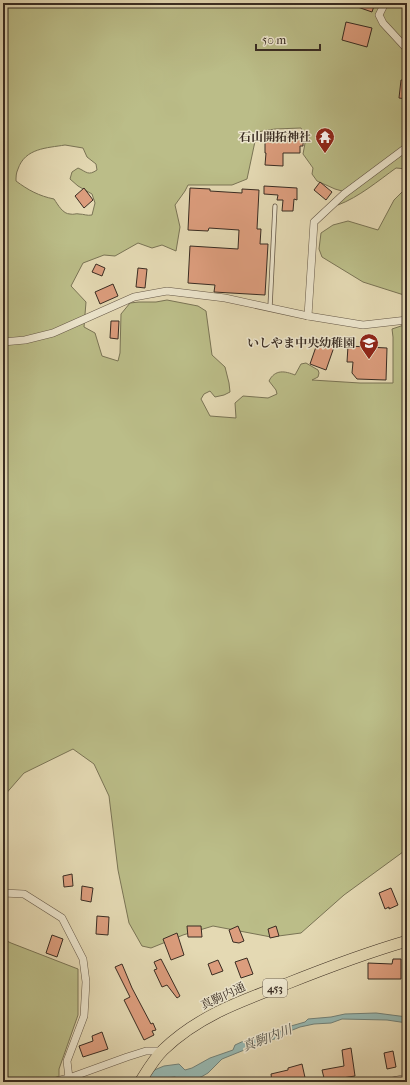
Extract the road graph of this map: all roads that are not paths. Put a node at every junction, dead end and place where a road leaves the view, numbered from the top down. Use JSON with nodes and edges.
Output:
{"nodes":[{"id":1,"x":385,"y":3,"type":"edge"},
{"id":2,"x":407,"y":49,"type":"edge"},
{"id":3,"x":407,"y":147,"type":"edge"},
{"id":4,"x":275,"y":206,"type":"dead end"},
{"id":5,"x":270,"y":307,"type":"junction"},
{"id":6,"x":308,"y":316,"type":"junction"},
{"id":7,"x":407,"y":320,"type":"edge"},
{"id":8,"x":3,"y":342,"type":"edge"},
{"id":9,"x":3,"y":893,"type":"edge"},
{"id":10,"x":407,"y":942,"type":"edge"},
{"id":11,"x":159,"y":1055,"type":"junction"},
{"id":12,"x":69,"y":1078,"type":"junction"},
{"id":13,"x":407,"y":1078,"type":"edge"},
{"id":14,"x":52,"y":1082,"type":"edge"},
{"id":15,"x":140,"y":1082,"type":"edge"},
{"id":16,"x":388,"y":1082,"type":"edge"}],
"edges":[{"from":1,"to":2,"type":"street"},
{"from":3,"to":6,"type":"street"},
{"from":4,"to":5,"type":"lane"},
{"from":5,"to":6,"type":"street"},
{"from":5,"to":8,"type":"street"},
{"from":6,"to":7,"type":"street"},
{"from":9,"to":12,"type":"street"},
{"from":10,"to":11,"type":"highway","name":"真駒内通","number":"453"},
{"from":11,"to":12,"type":"street"},
{"from":11,"to":15,"type":"highway","name":"真駒内通","number":"453"},
{"from":12,"to":14,"type":"street"},
{"from":13,"to":16,"type":"street"}]}
